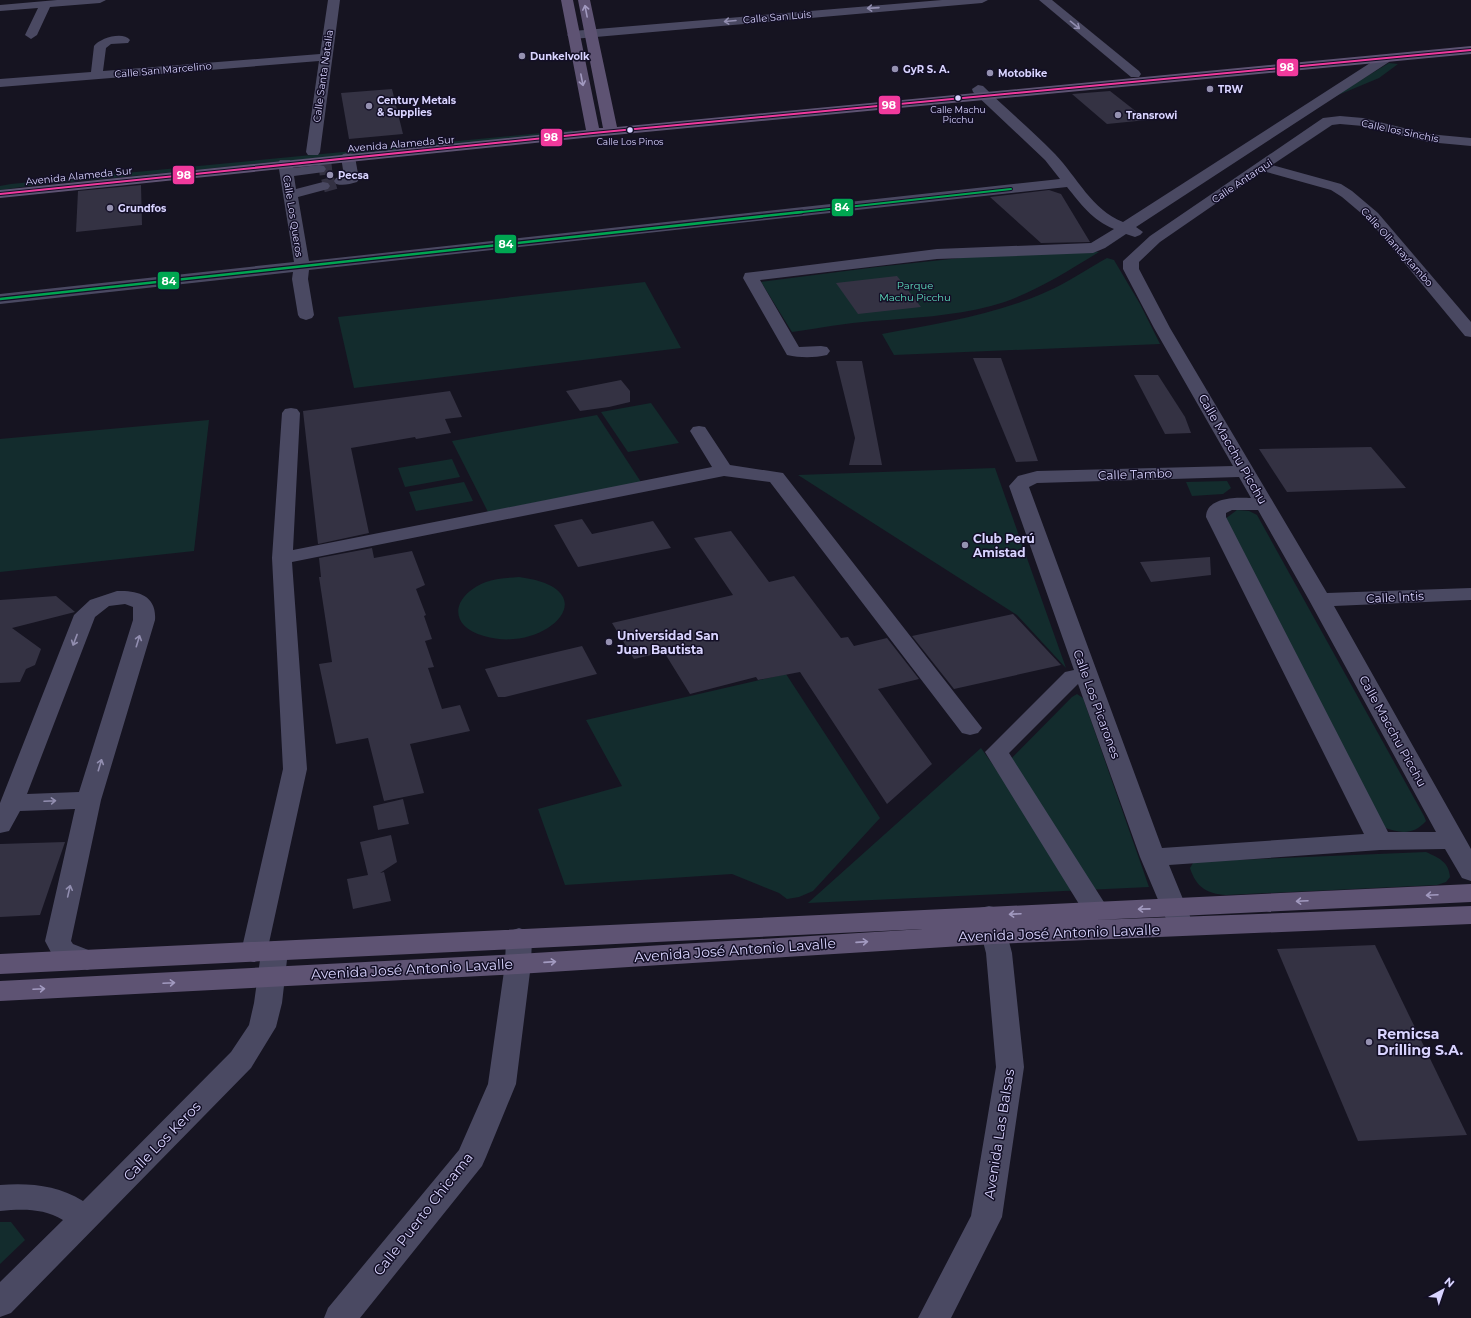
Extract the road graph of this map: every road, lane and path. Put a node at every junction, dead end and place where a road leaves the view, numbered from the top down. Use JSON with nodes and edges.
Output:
{"nodes":[{"id":1,"x":93,"y":0,"type":"edge"},
{"id":2,"x":334,"y":0,"type":"edge"},
{"id":3,"x":567,"y":0,"type":"edge"},
{"id":4,"x":584,"y":0,"type":"edge"},
{"id":5,"x":818,"y":0,"type":"edge"},
{"id":6,"x":982,"y":0,"type":"edge"},
{"id":7,"x":1045,"y":0,"type":"edge"},
{"id":8,"x":53,"y":3,"type":"edge"},
{"id":9,"x":0,"y":8,"type":"edge"},
{"id":10,"x":825,"y":12,"type":"junction"},
{"id":11,"x":591,"y":34,"type":"junction"},
{"id":12,"x":31,"y":35,"type":"dead end"},
{"id":13,"x":573,"y":35,"type":"junction"},
{"id":14,"x":124,"y":40,"type":"dead end"},
{"id":15,"x":1471,"y":42,"type":"edge"},
{"id":16,"x":1471,"y":50,"type":"edge"},
{"id":17,"x":326,"y":57,"type":"junction"},
{"id":18,"x":1385,"y":59,"type":"junction"},
{"id":19,"x":1135,"y":74,"type":"junction"},
{"id":20,"x":98,"y":75,"type":"junction"},
{"id":21,"x":0,"y":83,"type":"edge"},
{"id":22,"x":981,"y":93,"type":"junction"},
{"id":23,"x":1328,"y":121,"type":"joint"},
{"id":24,"x":610,"y":128,"type":"junction"},
{"id":25,"x":592,"y":130,"type":"junction"},
{"id":26,"x":1471,"y":142,"type":"edge"},
{"id":27,"x":313,"y":152,"type":"junction"},
{"id":28,"x":345,"y":163,"type":"junction"},
{"id":29,"x":312,"y":167,"type":"junction"},
{"id":30,"x":1263,"y":167,"type":"junction"},
{"id":31,"x":286,"y":168,"type":"junction"},
{"id":32,"x":341,"y":181,"type":"tunnel mouth"},
{"id":33,"x":1069,"y":182,"type":"junction"},
{"id":34,"x":0,"y":184,"type":"edge"},
{"id":35,"x":0,"y":194,"type":"edge"},
{"id":36,"x":290,"y":195,"type":"junction"},
{"id":37,"x":1125,"y":229,"type":"junction"},
{"id":38,"x":1155,"y":239,"type":"junction"},
{"id":39,"x":302,"y":266,"type":"junction"},
{"id":40,"x":0,"y":299,"type":"edge"},
{"id":41,"x":306,"y":315,"type":"dead end"},
{"id":42,"x":1471,"y":332,"type":"edge"},
{"id":43,"x":821,"y":351,"type":"dead end"},
{"id":44,"x":291,"y":413,"type":"dead end"},
{"id":45,"x":699,"y":431,"type":"dead end"},
{"id":46,"x":724,"y":470,"type":"junction"},
{"id":47,"x":1246,"y":471,"type":"junction"},
{"id":48,"x":1025,"y":480,"type":"joint"},
{"id":49,"x":1265,"y":504,"type":"junction"},
{"id":50,"x":282,"y":558,"type":"junction"},
{"id":51,"x":1471,"y":594,"type":"edge"},
{"id":52,"x":1320,"y":600,"type":"junction"},
{"id":53,"x":1087,"y":678,"type":"junction"},
{"id":54,"x":970,"y":728,"type":"dead end"},
{"id":55,"x":89,"y":800,"type":"junction"},
{"id":56,"x":12,"y":803,"type":"junction"},
{"id":57,"x":0,"y":825,"type":"edge"},
{"id":58,"x":1453,"y":840,"type":"junction"},
{"id":59,"x":1380,"y":841,"type":"junction"},
{"id":60,"x":1153,"y":857,"type":"junction"},
{"id":61,"x":1471,"y":872,"type":"edge"},
{"id":62,"x":1471,"y":893,"type":"edge"},
{"id":63,"x":1096,"y":910,"type":"junction"},
{"id":64,"x":1471,"y":915,"type":"edge"},
{"id":65,"x":1178,"y":918,"type":"junction"},
{"id":66,"x":992,"y":925,"type":"junction"},
{"id":67,"x":518,"y":951,"type":"junction"},
{"id":68,"x":87,"y":960,"type":"junction"},
{"id":69,"x":267,"y":960,"type":"junction"},
{"id":70,"x":0,"y":964,"type":"edge"},
{"id":71,"x":0,"y":991,"type":"edge"},
{"id":72,"x":0,"y":1198,"type":"edge"},
{"id":73,"x":86,"y":1218,"type":"junction"},
{"id":74,"x":0,"y":1303,"type":"edge"},
{"id":75,"x":340,"y":1318,"type":"edge"},
{"id":76,"x":934,"y":1318,"type":"edge"}],
"edges":[{"from":1,"to":8,"type":"street"},
{"from":2,"to":17,"type":"street","name":"Calle Santa Natalia"},
{"from":3,"to":13,"type":"main road"},
{"from":11,"to":4,"type":"main road","one_way":true},
{"from":5,"to":10,"type":"street"},
{"from":6,"to":10,"type":"street","name":"Calle San Luis","one_way":true},
{"from":7,"to":19,"type":"street","one_way":true},
{"from":8,"to":9,"type":"street"},
{"from":8,"to":12,"type":"street"},
{"from":10,"to":11,"type":"street","name":"Calle San Luis","one_way":true},
{"from":11,"to":13,"type":"street","name":"Calle San Luis"},
{"from":11,"to":24,"type":"main road"},
{"from":13,"to":25,"type":"main road","one_way":true},
{"from":14,"to":20,"type":"street"},
{"from":15,"to":19,"type":"main road","name":"Avenida Alameda Sur"},
{"from":16,"to":18,"type":"main road","name":"Avenida Alameda Sur"},
{"from":17,"to":20,"type":"street","name":"Calle San Marcelino"},
{"from":17,"to":27,"type":"street","name":"Calle Santa Natalia"},
{"from":18,"to":22,"type":"main road","name":"Avenida Alameda Sur"},
{"from":18,"to":37,"type":"street"},
{"from":19,"to":22,"type":"main road","name":"Avenida Alameda Sur"},
{"from":20,"to":21,"type":"street","name":"Calle San Marcelino"},
{"from":22,"to":24,"type":"main road","name":"Avenida Alameda Sur"},
{"from":22,"to":33,"type":"street"},
{"from":23,"to":26,"type":"street","name":"Calle los Sinchis"},
{"from":23,"to":30,"type":"street","name":"Calle Antarqui"},
{"from":24,"to":25,"type":"main road","name":"Avenida Alameda Sur"},
{"from":25,"to":27,"type":"main road","name":"Avenida Alameda Sur"},
{"from":25,"to":28,"type":"main road","name":"Avenida Alameda Sur"},
{"from":27,"to":34,"type":"main road","name":"Avenida Alameda Sur"},
{"from":28,"to":29,"type":"main road","name":"Avenida Alameda Sur"},
{"from":28,"to":32,"type":"street"},
{"from":29,"to":31,"type":"street"},
{"from":29,"to":36,"type":"street"},
{"from":30,"to":38,"type":"street","name":"Calle Antarqui"},
{"from":30,"to":42,"type":"street","name":"Calle Ollantaytambo"},
{"from":31,"to":35,"type":"main road","name":"Avenida Alameda Sur"},
{"from":31,"to":36,"type":"street","name":"Calle Los Queros"},
{"from":33,"to":37,"type":"street"},
{"from":33,"to":39,"type":"street"},
{"from":36,"to":39,"type":"street","name":"Calle Los Queros"},
{"from":37,"to":38,"type":"street"},
{"from":37,"to":43,"type":"street"},
{"from":38,"to":47,"type":"street","name":"Calle Macchu Picchu"},
{"from":39,"to":40,"type":"street"},
{"from":39,"to":41,"type":"street","name":"Calle Los Queros"},
{"from":44,"to":50,"type":"street","name":"Calle Los Keros"},
{"from":45,"to":46,"type":"street"},
{"from":46,"to":50,"type":"street"},
{"from":46,"to":54,"type":"street"},
{"from":47,"to":48,"type":"street","name":"Calle Tambo"},
{"from":47,"to":49,"type":"street","name":"Calle Macchu Picchu"},
{"from":48,"to":53,"type":"street","name":"Calle Los Picarones"},
{"from":49,"to":52,"type":"street","name":"Calle Macchu Picchu"},
{"from":49,"to":59,"type":"street"},
{"from":50,"to":69,"type":"street","name":"Calle Los Keros"},
{"from":51,"to":52,"type":"street","name":"Calle Intis"},
{"from":52,"to":58,"type":"street","name":"Calle Macchu Picchu"},
{"from":53,"to":60,"type":"street","name":"Calle Los Picarones"},
{"from":53,"to":63,"type":"street"},
{"from":56,"to":55,"type":"street","one_way":true},
{"from":55,"to":56,"type":"street","one_way":true},
{"from":68,"to":55,"type":"street","one_way":true},
{"from":56,"to":57,"type":"street"},
{"from":58,"to":59,"type":"street"},
{"from":58,"to":61,"type":"street","name":"Calle Macchu Picchu"},
{"from":59,"to":60,"type":"street"},
{"from":60,"to":65,"type":"street","name":"Calle Los Picarones"},
{"from":62,"to":65,"type":"main road","name":"Avenida José Antonio Lavalle","one_way":true},
{"from":65,"to":63,"type":"main road","name":"Avenida José Antonio Lavalle","one_way":true},
{"from":63,"to":66,"type":"main road","name":"Avenida José Antonio Lavalle","one_way":true},
{"from":64,"to":65,"type":"main road","name":"Avenida José Antonio Lavalle"},
{"from":65,"to":66,"type":"main road","name":"Avenida José Antonio Lavalle"},
{"from":66,"to":67,"type":"main road","name":"Avenida José Antonio Lavalle"},
{"from":66,"to":76,"type":"street","name":"Avenida Las Balsas"},
{"from":67,"to":69,"type":"main road","name":"Avenida José Antonio Lavalle"},
{"from":67,"to":75,"type":"street","name":"Calle Puerto Chicama"},
{"from":68,"to":69,"type":"main road","name":"Avenida José Antonio Lavalle"},
{"from":68,"to":70,"type":"main road","name":"Avenida José Antonio Lavalle"},
{"from":71,"to":69,"type":"main road","name":"Avenida José Antonio Lavalle","one_way":true},
{"from":69,"to":73,"type":"street","name":"Calle Los Keros"},
{"from":72,"to":73,"type":"street"},
{"from":73,"to":74,"type":"street","name":"Calle Los Keros"}]}
